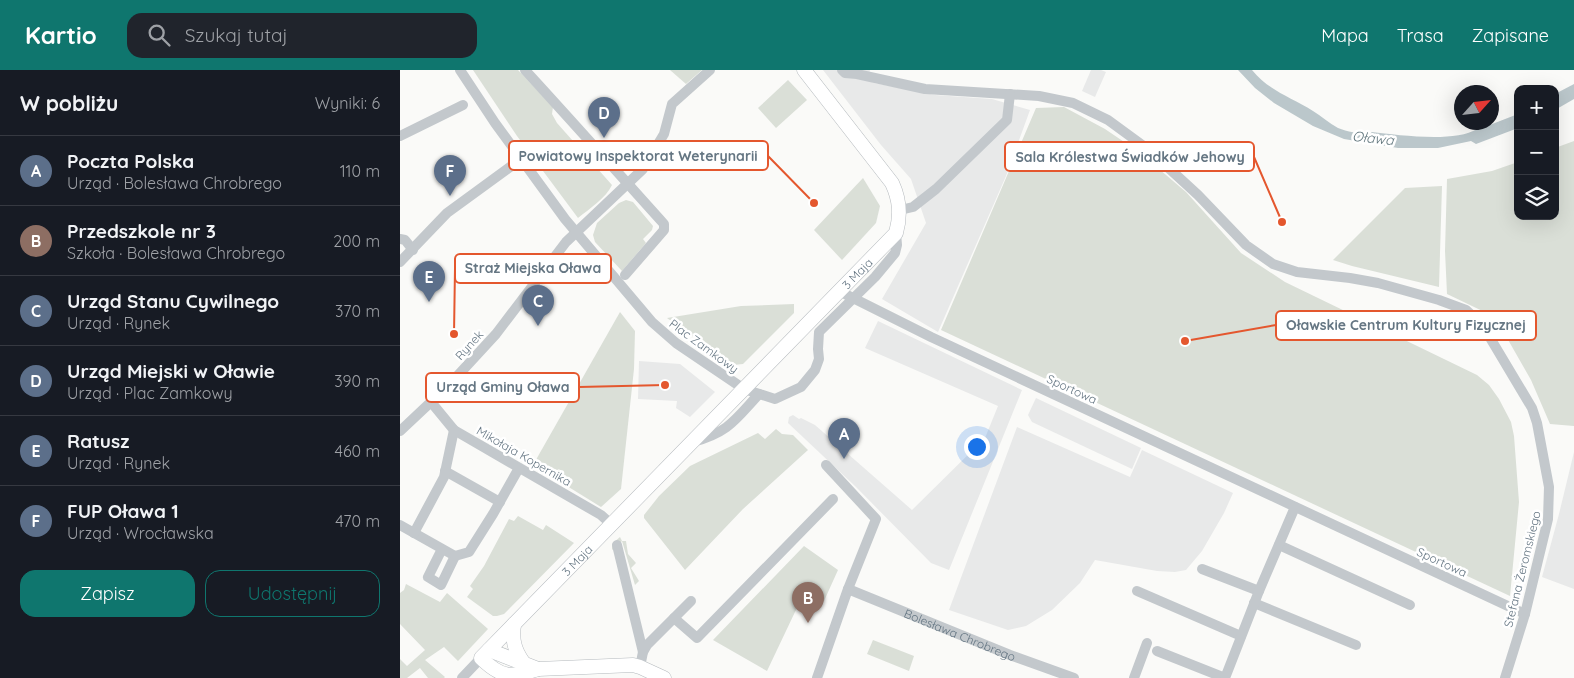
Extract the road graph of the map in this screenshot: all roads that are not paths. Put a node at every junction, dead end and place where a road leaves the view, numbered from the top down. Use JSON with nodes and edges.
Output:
{"nodes":[{"id":1,"x":460,"y":70,"type":"edge"},
{"id":2,"x":525,"y":70,"type":"edge"},
{"id":3,"x":710,"y":70,"type":"edge"},
{"id":4,"x":804,"y":70,"type":"edge"},
{"id":5,"x":842,"y":70,"type":"edge"},
{"id":6,"x":1010,"y":94,"type":"junction"},
{"id":7,"x":463,"y":105,"type":"dead end"},
{"id":8,"x":400,"y":136,"type":"edge"},
{"id":9,"x":521,"y":159,"type":"junction"},
{"id":10,"x":627,"y":184,"type":"junction"},
{"id":11,"x":900,"y":210,"type":"junction"},
{"id":12,"x":576,"y":233,"type":"junction"},
{"id":13,"x":896,"y":234,"type":"junction"},
{"id":14,"x":400,"y":239,"type":"edge"},
{"id":15,"x":413,"y":250,"type":"junction"},
{"id":16,"x":400,"y":262,"type":"edge"},
{"id":17,"x":625,"y":275,"type":"dead end"},
{"id":18,"x":839,"y":291,"type":"junction"},
{"id":19,"x":853,"y":299,"type":"junction"},
{"id":20,"x":744,"y":389,"type":"junction"},
{"id":21,"x":759,"y":394,"type":"junction"},
{"id":22,"x":775,"y":399,"type":"joint"},
{"id":23,"x":431,"y":402,"type":"junction"},
{"id":24,"x":454,"y":430,"type":"junction"},
{"id":25,"x":400,"y":431,"type":"edge"},
{"id":26,"x":692,"y":442,"type":"junction"},
{"id":27,"x":826,"y":465,"type":"dead end"},
{"id":28,"x":519,"y":468,"type":"junction"},
{"id":29,"x":445,"y":471,"type":"junction"},
{"id":30,"x":833,"y":499,"type":"dead end"},
{"id":31,"x":500,"y":502,"type":"junction"},
{"id":32,"x":1295,"y":507,"type":"junction"},
{"id":33,"x":611,"y":524,"type":"junction"},
{"id":34,"x":400,"y":525,"type":"edge"},
{"id":35,"x":414,"y":533,"type":"junction"},
{"id":36,"x":617,"y":545,"type":"dead end"},
{"id":37,"x":1279,"y":545,"type":"junction"},
{"id":38,"x":442,"y":549,"type":"junction"},
{"id":39,"x":456,"y":556,"type":"junction"},
{"id":40,"x":1202,"y":569,"type":"dead end"},
{"id":41,"x":848,"y":588,"type":"junction"},
{"id":42,"x":1137,"y":591,"type":"dead end"},
{"id":43,"x":1258,"y":591,"type":"junction"},
{"id":44,"x":691,"y":601,"type":"dead end"},
{"id":45,"x":1254,"y":603,"type":"junction"},
{"id":46,"x":1410,"y":604,"type":"dead end"},
{"id":47,"x":1525,"y":614,"type":"junction"},
{"id":48,"x":674,"y":618,"type":"junction"},
{"id":49,"x":514,"y":624,"type":"junction"},
{"id":50,"x":1241,"y":636,"type":"junction"},
{"id":51,"x":1147,"y":643,"type":"dead end"},
{"id":52,"x":1356,"y":645,"type":"dead end"},
{"id":53,"x":1157,"y":651,"type":"dead end"},
{"id":54,"x":643,"y":652,"type":"junction"},
{"id":55,"x":485,"y":654,"type":"junction"},
{"id":56,"x":522,"y":662,"type":"junction"},
{"id":57,"x":640,"y":667,"type":"junction"},
{"id":58,"x":538,"y":670,"type":"junction"},
{"id":59,"x":570,"y":673,"type":"edge"},
{"id":60,"x":501,"y":677,"type":"edge"},
{"id":61,"x":462,"y":678,"type":"edge"},
{"id":62,"x":664,"y":678,"type":"edge"},
{"id":63,"x":817,"y":678,"type":"edge"},
{"id":64,"x":1074,"y":678,"type":"edge"},
{"id":65,"x":1134,"y":678,"type":"edge"},
{"id":66,"x":1225,"y":678,"type":"edge"},
{"id":67,"x":1504,"y":678,"type":"edge"}],
"edges":[{"from":1,"to":9,"type":"street","name":"Plac Zamkowy"},
{"from":2,"to":10,"type":"street"},
{"from":3,"to":10,"type":"street","name":"Rynek"},
{"from":4,"to":11,"type":"main road","name":"3 Maja"},
{"from":5,"to":6,"type":"street","name":"Stefana Żeromskiego"},
{"from":6,"to":11,"type":"street"},
{"from":6,"to":47,"type":"street","name":"Stefana Żeromskiego"},
{"from":7,"to":8,"type":"street"},
{"from":9,"to":12,"type":"street","name":"Plac Zamkowy"},
{"from":9,"to":15,"type":"street"},
{"from":10,"to":12,"type":"street","name":"Rynek"},
{"from":10,"to":17,"type":"street"},
{"from":11,"to":13,"type":"main road","name":"3 Maja"},
{"from":12,"to":20,"type":"street","name":"Plac Zamkowy"},
{"from":12,"to":23,"type":"street","name":"Rynek"},
{"from":13,"to":18,"type":"main road","name":"3 Maja"},
{"from":13,"to":19,"type":"street","name":"3 Maja"},
{"from":14,"to":15,"type":"street"},
{"from":15,"to":16,"type":"street"},
{"from":18,"to":19,"type":"street","name":"Sportowa"},
{"from":18,"to":20,"type":"main road","name":"3 Maja"},
{"from":19,"to":22,"type":"street","name":"3 Maja"},
{"from":19,"to":32,"type":"street","name":"Sportowa"},
{"from":20,"to":21,"type":"street","name":"Plac Zamkowy"},
{"from":20,"to":26,"type":"main road","name":"3 Maja"},
{"from":21,"to":22,"type":"street","name":"Plac Zamkowy"},
{"from":21,"to":26,"type":"street","name":"3 Maja"},
{"from":23,"to":24,"type":"street","name":"Mikołaja Kopernika"},
{"from":23,"to":25,"type":"street","name":"Rynek"},
{"from":24,"to":28,"type":"street","name":"Mikołaja Kopernika"},
{"from":24,"to":29,"type":"street"},
{"from":26,"to":33,"type":"main road","name":"3 Maja"},
{"from":27,"to":41,"type":"street"},
{"from":28,"to":31,"type":"street"},
{"from":28,"to":33,"type":"street","name":"Mikołaja Kopernika"},
{"from":29,"to":31,"type":"street"},
{"from":29,"to":35,"type":"street"},
{"from":30,"to":48,"type":"street"},
{"from":31,"to":39,"type":"street"},
{"from":32,"to":37,"type":"street"},
{"from":32,"to":47,"type":"street","name":"Sportowa"},
{"from":33,"to":49,"type":"main road","name":"3 Maja"},
{"from":34,"to":35,"type":"street"},
{"from":35,"to":38,"type":"street"},
{"from":36,"to":54,"type":"street"},
{"from":37,"to":43,"type":"street"},
{"from":37,"to":46,"type":"street"},
{"from":38,"to":39,"type":"street"},
{"from":38,"to":39,"type":"street"},
{"from":40,"to":43,"type":"street"},
{"from":41,"to":63,"type":"street"},
{"from":41,"to":64,"type":"street","name":"Bolesława Chrobrego"},
{"from":42,"to":50,"type":"street"},
{"from":43,"to":45,"type":"street"},
{"from":44,"to":48,"type":"street"},
{"from":45,"to":50,"type":"street"},
{"from":45,"to":52,"type":"street"},
{"from":47,"to":67,"type":"street","name":"Stefana Żeromskiego"},
{"from":48,"to":54,"type":"street"},
{"from":49,"to":55,"type":"main road","name":"3 Maja"},
{"from":49,"to":56,"type":"main road"},
{"from":50,"to":66,"type":"street"},
{"from":51,"to":65,"type":"street"},
{"from":53,"to":66,"type":"street"},
{"from":54,"to":57,"type":"street"},
{"from":55,"to":56,"type":"main road"},
{"from":55,"to":60,"type":"main road"},
{"from":55,"to":61,"type":"street","name":"3 Maja"},
{"from":56,"to":58,"type":"main road"},
{"from":57,"to":59,"type":"main road"},
{"from":57,"to":62,"type":"main road"},
{"from":58,"to":59,"type":"main road"},
{"from":58,"to":60,"type":"main road"}]}
